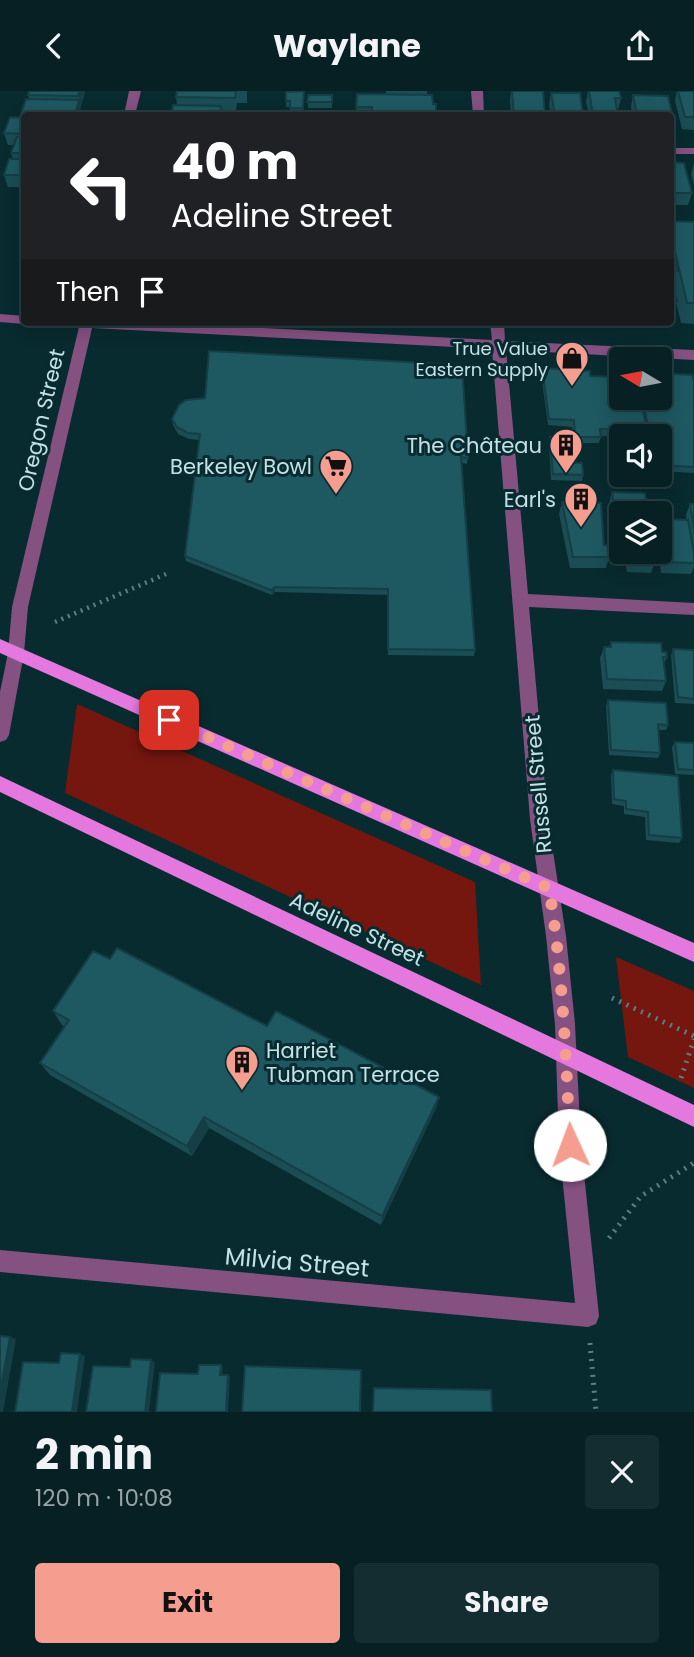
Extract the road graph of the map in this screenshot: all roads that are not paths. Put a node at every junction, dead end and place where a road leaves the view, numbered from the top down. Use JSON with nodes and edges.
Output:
{"nodes":[{"id":1,"x":135,"y":91,"type":"edge"},
{"id":2,"x":477,"y":91,"type":"edge"},
{"id":3,"x":131,"y":112,"type":"edge"},
{"id":4,"x":479,"y":112,"type":"edge"},
{"id":5,"x":674,"y":151,"type":"edge"},
{"id":6,"x":694,"y":151,"type":"edge"},
{"id":7,"x":0,"y":318,"type":"edge"},
{"id":8,"x":21,"y":320,"type":"edge"},
{"id":9,"x":86,"y":326,"type":"edge"},
{"id":10,"x":143,"y":326,"type":"edge"},
{"id":11,"x":497,"y":326,"type":"edge"},
{"id":12,"x":499,"y":345,"type":"junction"},
{"id":13,"x":694,"y":355,"type":"edge"},
{"id":14,"x":522,"y":600,"type":"junction"},
{"id":15,"x":694,"y":609,"type":"edge"},
{"id":16,"x":8,"y":649,"type":"edge"},
{"id":17,"x":0,"y":735,"type":"edge"},
{"id":18,"x":0,"y":784,"type":"edge"},
{"id":19,"x":549,"y":888,"type":"junction"},
{"id":20,"x":694,"y":953,"type":"edge"},
{"id":21,"x":566,"y":1055,"type":"junction"},
{"id":22,"x":694,"y":1116,"type":"edge"},
{"id":23,"x":0,"y":1261,"type":"edge"},
{"id":24,"x":588,"y":1316,"type":"joint"}],
"edges":[{"from":1,"to":3,"type":"street"},
{"from":2,"to":4,"type":"street"},
{"from":5,"to":6,"type":"street"},
{"from":7,"to":8,"type":"street"},
{"from":9,"to":16,"type":"street","name":"Oregon Street"},
{"from":10,"to":12,"type":"street"},
{"from":11,"to":12,"type":"street","name":"Russell Street"},
{"from":12,"to":13,"type":"street"},
{"from":12,"to":14,"type":"street","name":"Russell Street"},
{"from":14,"to":15,"type":"street"},
{"from":14,"to":19,"type":"street","name":"Russell Street"},
{"from":16,"to":17,"type":"street","name":"Oregon Street"},
{"from":16,"to":19,"type":"main road"},
{"from":18,"to":21,"type":"main road","name":"Adeline Street"},
{"from":19,"to":20,"type":"main road"},
{"from":19,"to":21,"type":"street","name":"Russell Street"},
{"from":21,"to":22,"type":"main road","name":"Adeline Street"},
{"from":21,"to":24,"type":"street","name":"Russell Street"},
{"from":23,"to":24,"type":"street","name":"Milvia Street"}]}
